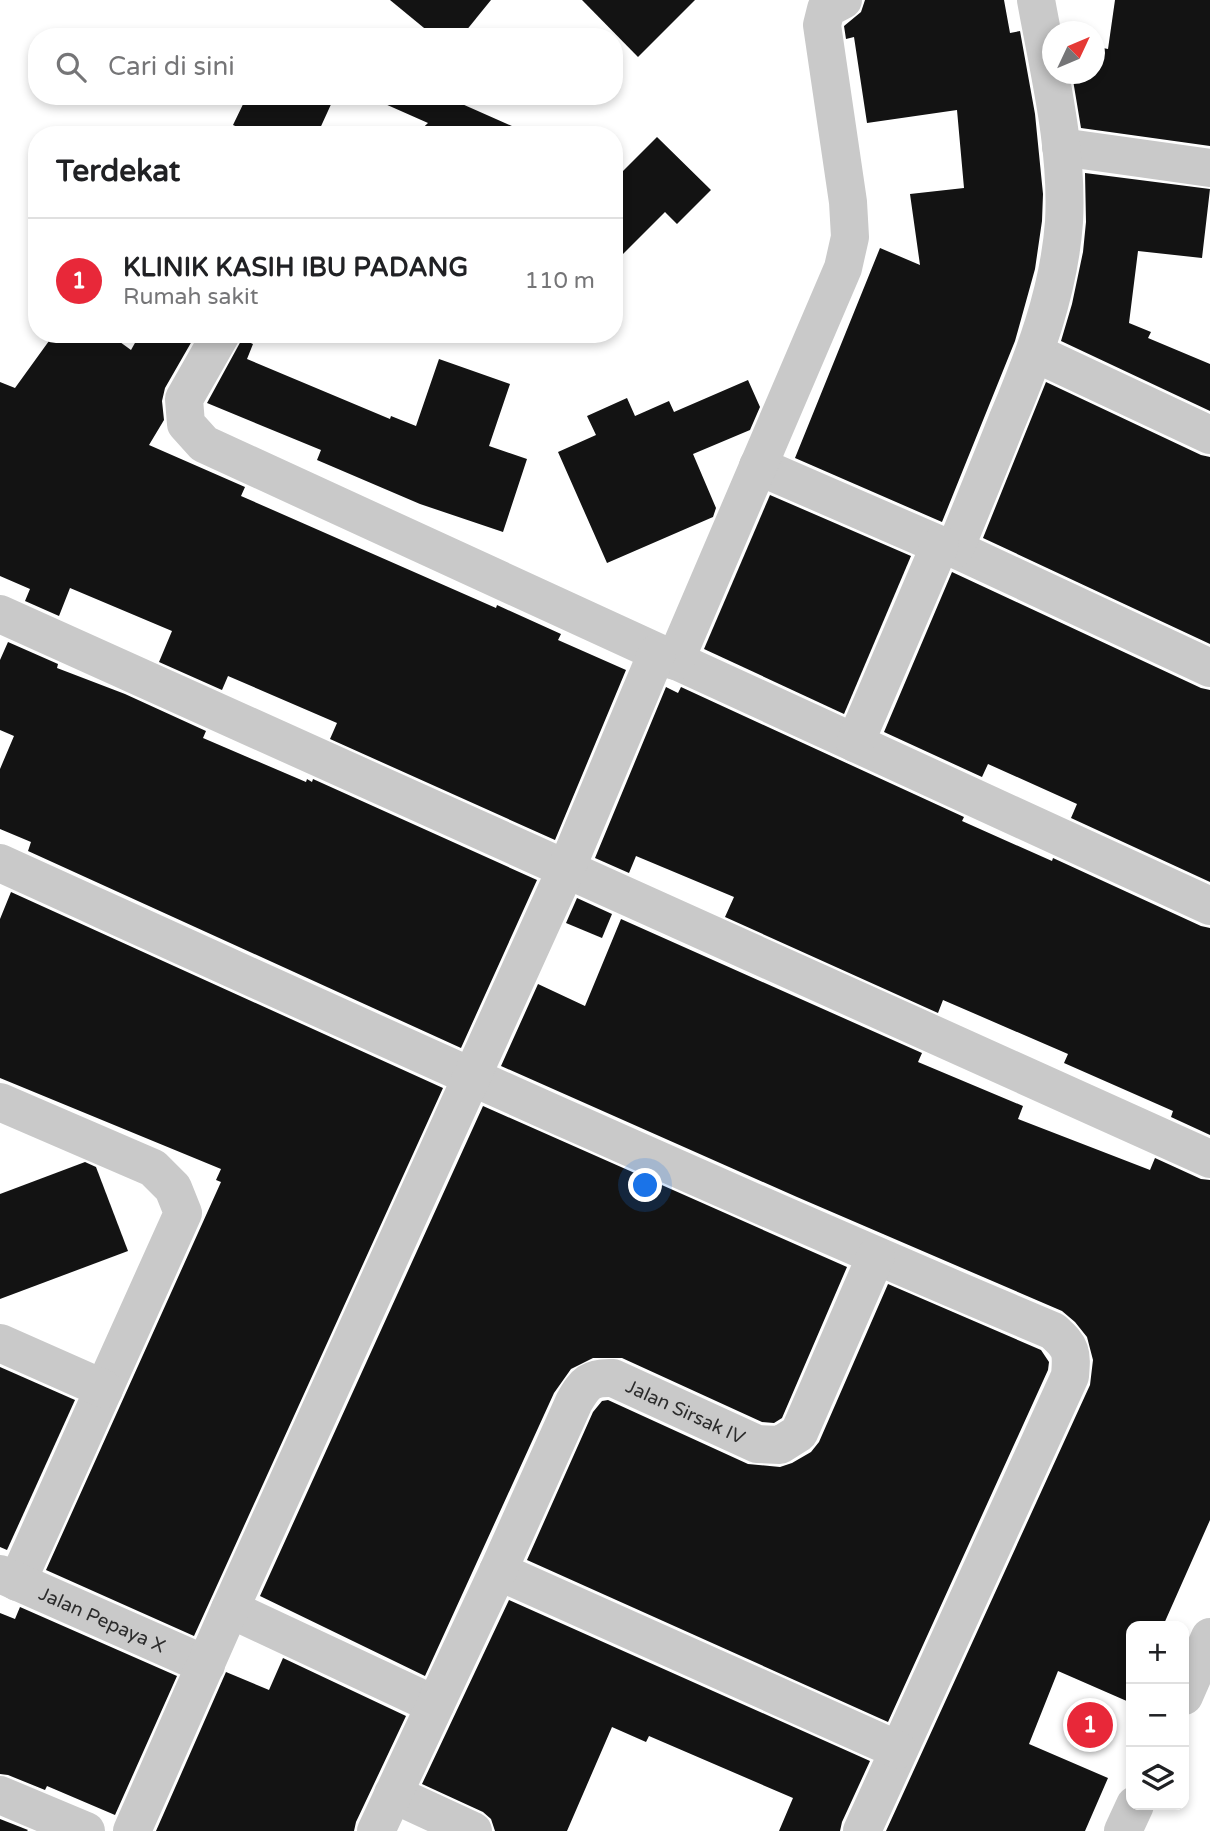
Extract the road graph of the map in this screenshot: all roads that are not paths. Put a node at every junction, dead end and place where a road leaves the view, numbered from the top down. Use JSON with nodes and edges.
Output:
{"nodes":[{"id":1,"x":843,"y":0,"type":"edge"},
{"id":2,"x":1036,"y":0,"type":"edge"},
{"id":3,"x":1061,"y":147,"type":"junction"},
{"id":4,"x":1210,"y":168,"type":"edge"},
{"id":5,"x":216,"y":343,"type":"edge"},
{"id":6,"x":1035,"y":353,"type":"junction"},
{"id":7,"x":1210,"y":435,"type":"edge"},
{"id":8,"x":758,"y":466,"type":"junction"},
{"id":9,"x":947,"y":547,"type":"junction"},
{"id":10,"x":0,"y":614,"type":"edge"},
{"id":11,"x":666,"y":657,"type":"junction"},
{"id":12,"x":1210,"y":668,"type":"edge"},
{"id":13,"x":855,"y":743,"type":"junction"},
{"id":14,"x":0,"y":863,"type":"edge"},
{"id":15,"x":567,"y":867,"type":"junction"},
{"id":16,"x":1210,"y":906,"type":"edge"},
{"id":17,"x":472,"y":1077,"type":"junction"},
{"id":18,"x":0,"y":1102,"type":"edge"},
{"id":19,"x":1210,"y":1159,"type":"edge"},
{"id":20,"x":876,"y":1256,"type":"junction"},
{"id":21,"x":0,"y":1343,"type":"edge"},
{"id":22,"x":104,"y":1389,"type":"junction"},
{"id":23,"x":498,"y":1571,"type":"junction"},
{"id":24,"x":9,"y":1578,"type":"edge"},
{"id":25,"x":230,"y":1609,"type":"junction"},
{"id":26,"x":1210,"y":1637,"type":"edge"},
{"id":27,"x":206,"y":1665,"type":"junction"},
{"id":28,"x":1189,"y":1685,"type":"edge"},
{"id":29,"x":435,"y":1705,"type":"junction"},
{"id":30,"x":898,"y":1750,"type":"junction"},
{"id":31,"x":393,"y":1794,"type":"junction"},
{"id":32,"x":0,"y":1796,"type":"edge"},
{"id":33,"x":1133,"y":1810,"type":"edge"},
{"id":34,"x":86,"y":1831,"type":"edge"},
{"id":35,"x":132,"y":1831,"type":"edge"},
{"id":36,"x":376,"y":1831,"type":"edge"},
{"id":37,"x":473,"y":1831,"type":"edge"},
{"id":38,"x":862,"y":1831,"type":"edge"},
{"id":39,"x":1123,"y":1831,"type":"edge"}],
"edges":[{"from":1,"to":8,"type":"street"},
{"from":2,"to":3,"type":"street"},
{"from":3,"to":4,"type":"street"},
{"from":3,"to":6,"type":"street"},
{"from":5,"to":11,"type":"street"},
{"from":6,"to":7,"type":"street"},
{"from":6,"to":9,"type":"street"},
{"from":8,"to":9,"type":"street"},
{"from":8,"to":11,"type":"street"},
{"from":9,"to":12,"type":"street"},
{"from":9,"to":13,"type":"street"},
{"from":10,"to":15,"type":"street"},
{"from":11,"to":13,"type":"street"},
{"from":11,"to":15,"type":"street"},
{"from":13,"to":16,"type":"street"},
{"from":14,"to":17,"type":"street"},
{"from":15,"to":17,"type":"street"},
{"from":15,"to":19,"type":"street"},
{"from":17,"to":20,"type":"street"},
{"from":17,"to":25,"type":"street"},
{"from":18,"to":22,"type":"street"},
{"from":20,"to":23,"type":"street","name":"Jalan Sirsak IV"},
{"from":20,"to":30,"type":"street"},
{"from":21,"to":22,"type":"street"},
{"from":22,"to":24,"type":"street"},
{"from":23,"to":29,"type":"street"},
{"from":23,"to":30,"type":"street"},
{"from":24,"to":27,"type":"street","name":"Jalan Pepaya X"},
{"from":25,"to":27,"type":"street"},
{"from":25,"to":29,"type":"street"},
{"from":26,"to":28,"type":"street"},
{"from":27,"to":35,"type":"street"},
{"from":29,"to":31,"type":"street"},
{"from":30,"to":38,"type":"street"},
{"from":31,"to":36,"type":"street"},
{"from":31,"to":37,"type":"street"},
{"from":32,"to":34,"type":"street"},
{"from":33,"to":39,"type":"street"}]}
